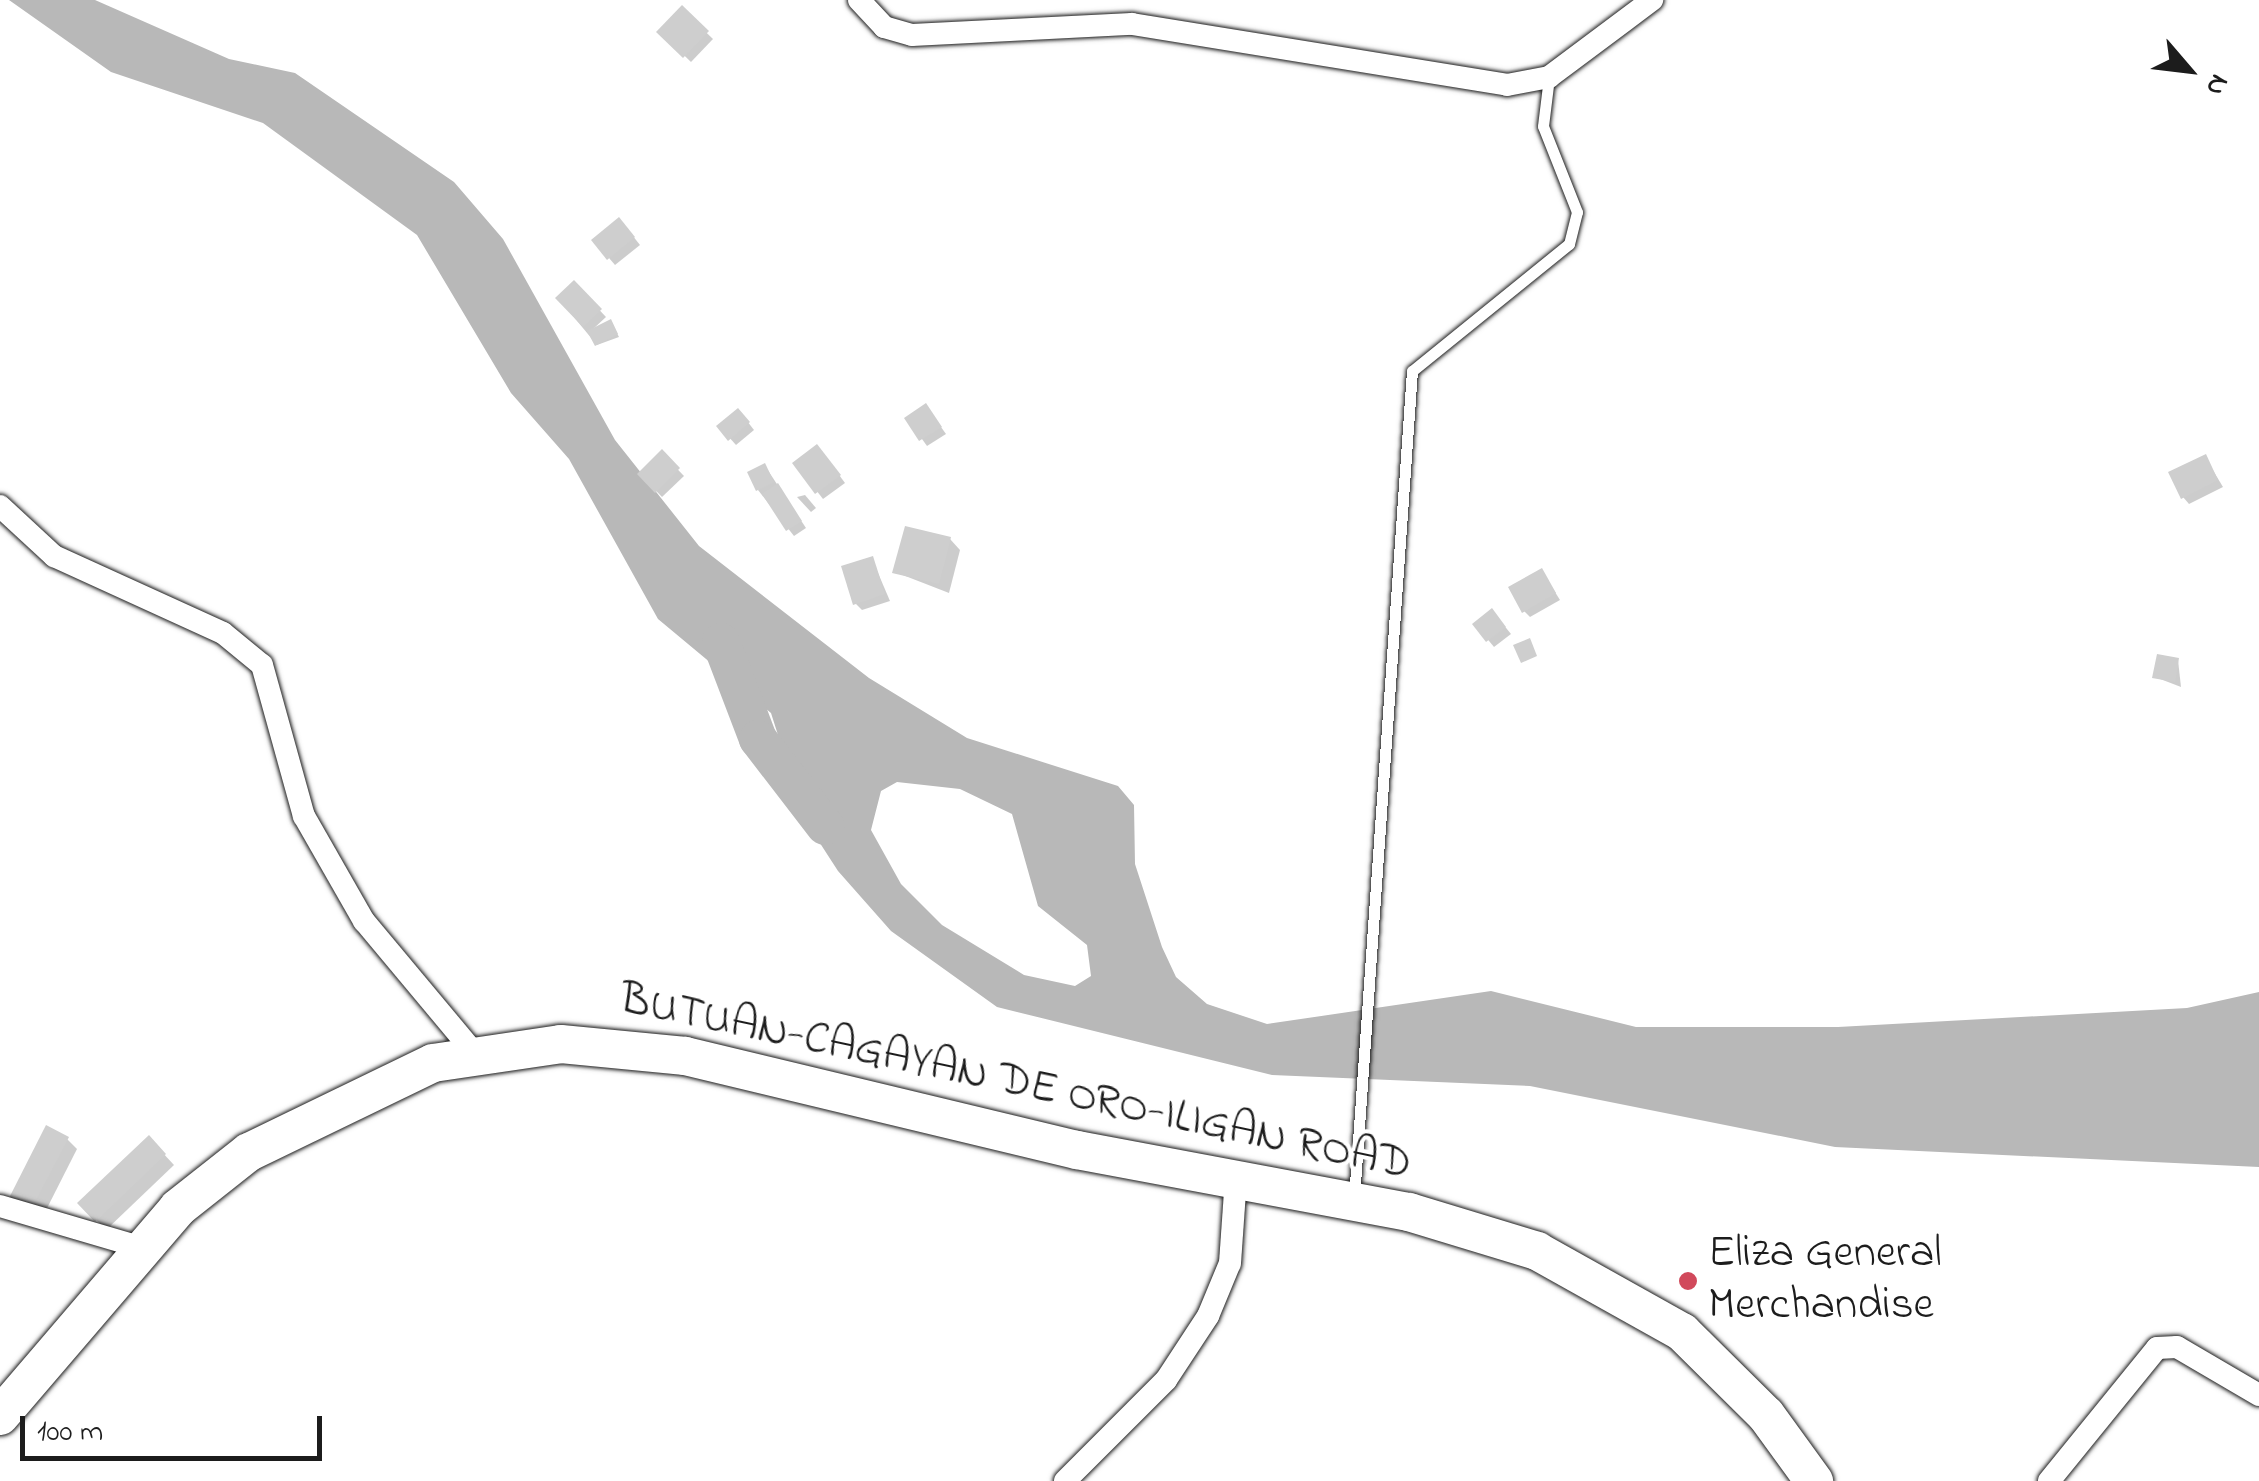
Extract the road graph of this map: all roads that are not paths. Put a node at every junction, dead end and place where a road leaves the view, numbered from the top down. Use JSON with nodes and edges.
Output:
{"nodes":[{"id":1,"x":859,"y":0,"type":"edge"},
{"id":2,"x":1652,"y":0,"type":"edge"},
{"id":3,"x":1549,"y":77,"type":"junction"},
{"id":4,"x":0,"y":506,"type":"edge"},
{"id":5,"x":476,"y":1056,"type":"junction"},
{"id":6,"x":1236,"y":1178,"type":"junction"},
{"id":7,"x":1354,"y":1202,"type":"junction"},
{"id":8,"x":0,"y":1206,"type":"edge"},
{"id":9,"x":143,"y":1248,"type":"junction"},
{"id":10,"x":2259,"y":1394,"type":"edge"},
{"id":11,"x":0,"y":1416,"type":"edge"},
{"id":12,"x":1065,"y":1481,"type":"edge"},
{"id":13,"x":1814,"y":1481,"type":"edge"},
{"id":14,"x":2049,"y":1481,"type":"edge"}],
"edges":[{"from":1,"to":3,"type":"street"},
{"from":2,"to":3,"type":"street"},
{"from":3,"to":7,"type":"lane"},
{"from":4,"to":5,"type":"street"},
{"from":5,"to":6,"type":"highway","name":"BUTUAN-CAGAYAN DE ORO-ILIGAN ROAD"},
{"from":5,"to":9,"type":"highway","name":"BUTUAN-CAGAYAN DE ORO-ILIGAN ROAD"},
{"from":6,"to":7,"type":"highway","name":"BUTUAN-CAGAYAN DE ORO-ILIGAN ROAD"},
{"from":6,"to":12,"type":"street"},
{"from":7,"to":13,"type":"highway","name":"BUTUAN-CAGAYAN DE ORO-ILIGAN ROAD"},
{"from":8,"to":9,"type":"street"},
{"from":9,"to":11,"type":"highway","name":"BUTUAN-CAGAYAN DE ORO-ILIGAN ROAD"},
{"from":10,"to":14,"type":"street"}]}
